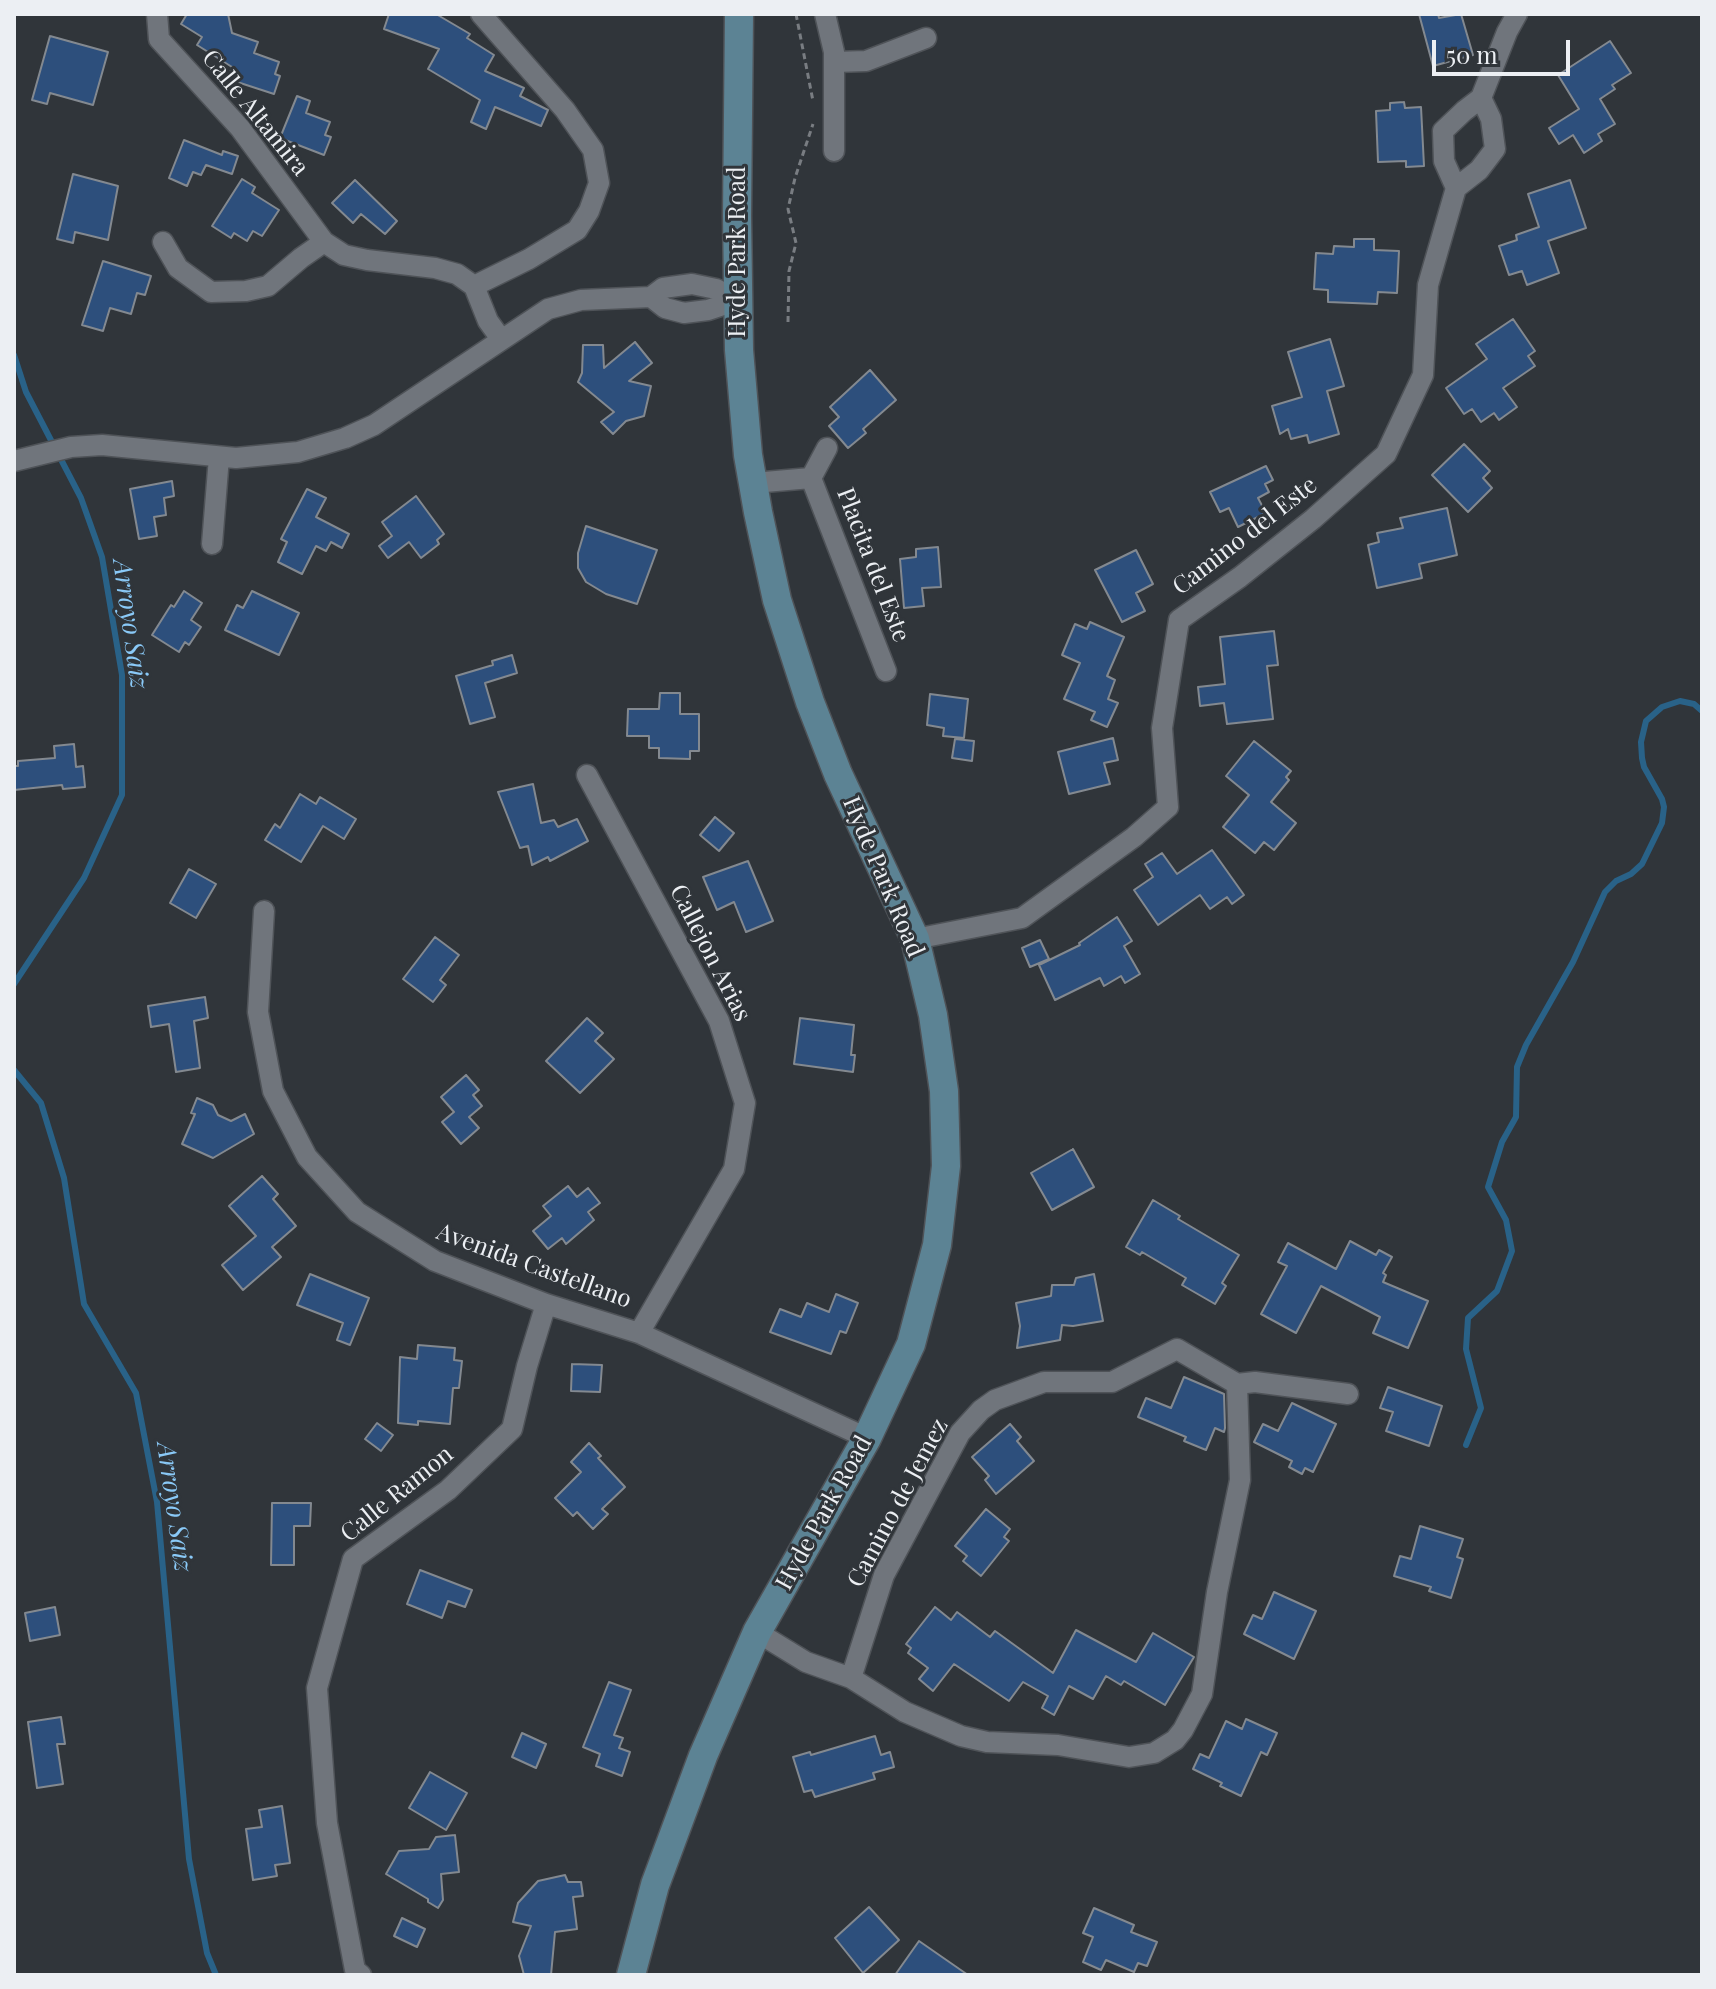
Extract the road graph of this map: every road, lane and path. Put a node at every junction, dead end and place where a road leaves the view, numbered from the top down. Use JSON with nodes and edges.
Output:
{"nodes":[{"id":1,"x":157,"y":14,"type":"edge"},
{"id":2,"x":481,"y":14,"type":"edge"},
{"id":3,"x":739,"y":14,"type":"edge"},
{"id":4,"x":796,"y":14,"type":"edge"},
{"id":5,"x":825,"y":14,"type":"edge"},
{"id":6,"x":1517,"y":14,"type":"edge"},
{"id":7,"x":926,"y":38,"type":"dead end"},
{"id":8,"x":835,"y":62,"type":"junction"},
{"id":9,"x":1481,"y":98,"type":"junction"},
{"id":10,"x":814,"y":105,"type":"dead end"},
{"id":11,"x":814,"y":120,"type":"dead end"},
{"id":12,"x":834,"y":151,"type":"dead end"},
{"id":13,"x":1456,"y":188,"type":"junction"},
{"id":14,"x":163,"y":242,"type":"dead end"},
{"id":15,"x":324,"y":242,"type":"junction"},
{"id":16,"x":474,"y":286,"type":"junction"},
{"id":17,"x":651,"y":297,"type":"junction"},
{"id":18,"x":738,"y":300,"type":"junction"},
{"id":19,"x":788,"y":322,"type":"dead end"},
{"id":20,"x":501,"y":339,"type":"junction"},
{"id":21,"x":827,"y":448,"type":"dead end"},
{"id":22,"x":219,"y":457,"type":"junction"},
{"id":23,"x":18,"y":460,"type":"edge"},
{"id":24,"x":811,"y":478,"type":"junction"},
{"id":25,"x":753,"y":483,"type":"junction"},
{"id":26,"x":212,"y":544,"type":"dead end"},
{"id":27,"x":886,"y":671,"type":"dead end"},
{"id":28,"x":587,"y":775,"type":"dead end"},
{"id":29,"x":264,"y":911,"type":"dead end"},
{"id":30,"x":915,"y":939,"type":"junction"},
{"id":31,"x":546,"y":1304,"type":"junction"},
{"id":32,"x":639,"y":1333,"type":"junction"},
{"id":33,"x":1237,"y":1384,"type":"junction"},
{"id":34,"x":1348,"y":1394,"type":"dead end"},
{"id":35,"x":867,"y":1438,"type":"junction"},
{"id":36,"x":757,"y":1632,"type":"junction"},
{"id":37,"x":851,"y":1678,"type":"junction"},
{"id":38,"x":361,"y":1975,"type":"edge"},
{"id":39,"x":631,"y":1975,"type":"edge"}],
"edges":[{"from":1,"to":15,"type":"street","name":"Calle Altamira"},
{"from":2,"to":16,"type":"street"},
{"from":3,"to":18,"type":"main road","name":"Hyde Park Road"},
{"from":4,"to":10,"type":"path"},
{"from":5,"to":8,"type":"street"},
{"from":6,"to":9,"type":"street"},
{"from":7,"to":8,"type":"street"},
{"from":8,"to":12,"type":"street"},
{"from":9,"to":13,"type":"street"},
{"from":9,"to":13,"type":"street"},
{"from":11,"to":19,"type":"path"},
{"from":13,"to":30,"type":"street","name":"Camino del Este"},
{"from":14,"to":15,"type":"street"},
{"from":15,"to":16,"type":"street","name":"Calle Altamira"},
{"from":16,"to":20,"type":"street"},
{"from":17,"to":18,"type":"street"},
{"from":17,"to":18,"type":"street"},
{"from":17,"to":20,"type":"street"},
{"from":18,"to":25,"type":"main road","name":"Hyde Park Road"},
{"from":20,"to":22,"type":"street"},
{"from":21,"to":24,"type":"street","name":"Placita del Este"},
{"from":22,"to":23,"type":"street"},
{"from":22,"to":26,"type":"street"},
{"from":24,"to":25,"type":"street","name":"Placita del Este"},
{"from":24,"to":27,"type":"street","name":"Placita del Este"},
{"from":25,"to":30,"type":"main road","name":"Hyde Park Road"},
{"from":28,"to":32,"type":"street","name":"Callejon Arias"},
{"from":29,"to":31,"type":"street","name":"Avenida Castellano"},
{"from":30,"to":35,"type":"main road","name":"Hyde Park Road"},
{"from":31,"to":32,"type":"street","name":"Avenida Castellano"},
{"from":31,"to":38,"type":"street","name":"Calle Ramon"},
{"from":32,"to":35,"type":"street","name":"Avenida Castellano"},
{"from":33,"to":34,"type":"street","name":"Camino de Jemez"},
{"from":33,"to":37,"type":"street","name":"Camino de Jemez"},
{"from":33,"to":37,"type":"street"},
{"from":35,"to":36,"type":"main road","name":"Hyde Park Road"},
{"from":36,"to":37,"type":"street"},
{"from":36,"to":39,"type":"main road","name":"Hyde Park Road"}]}
